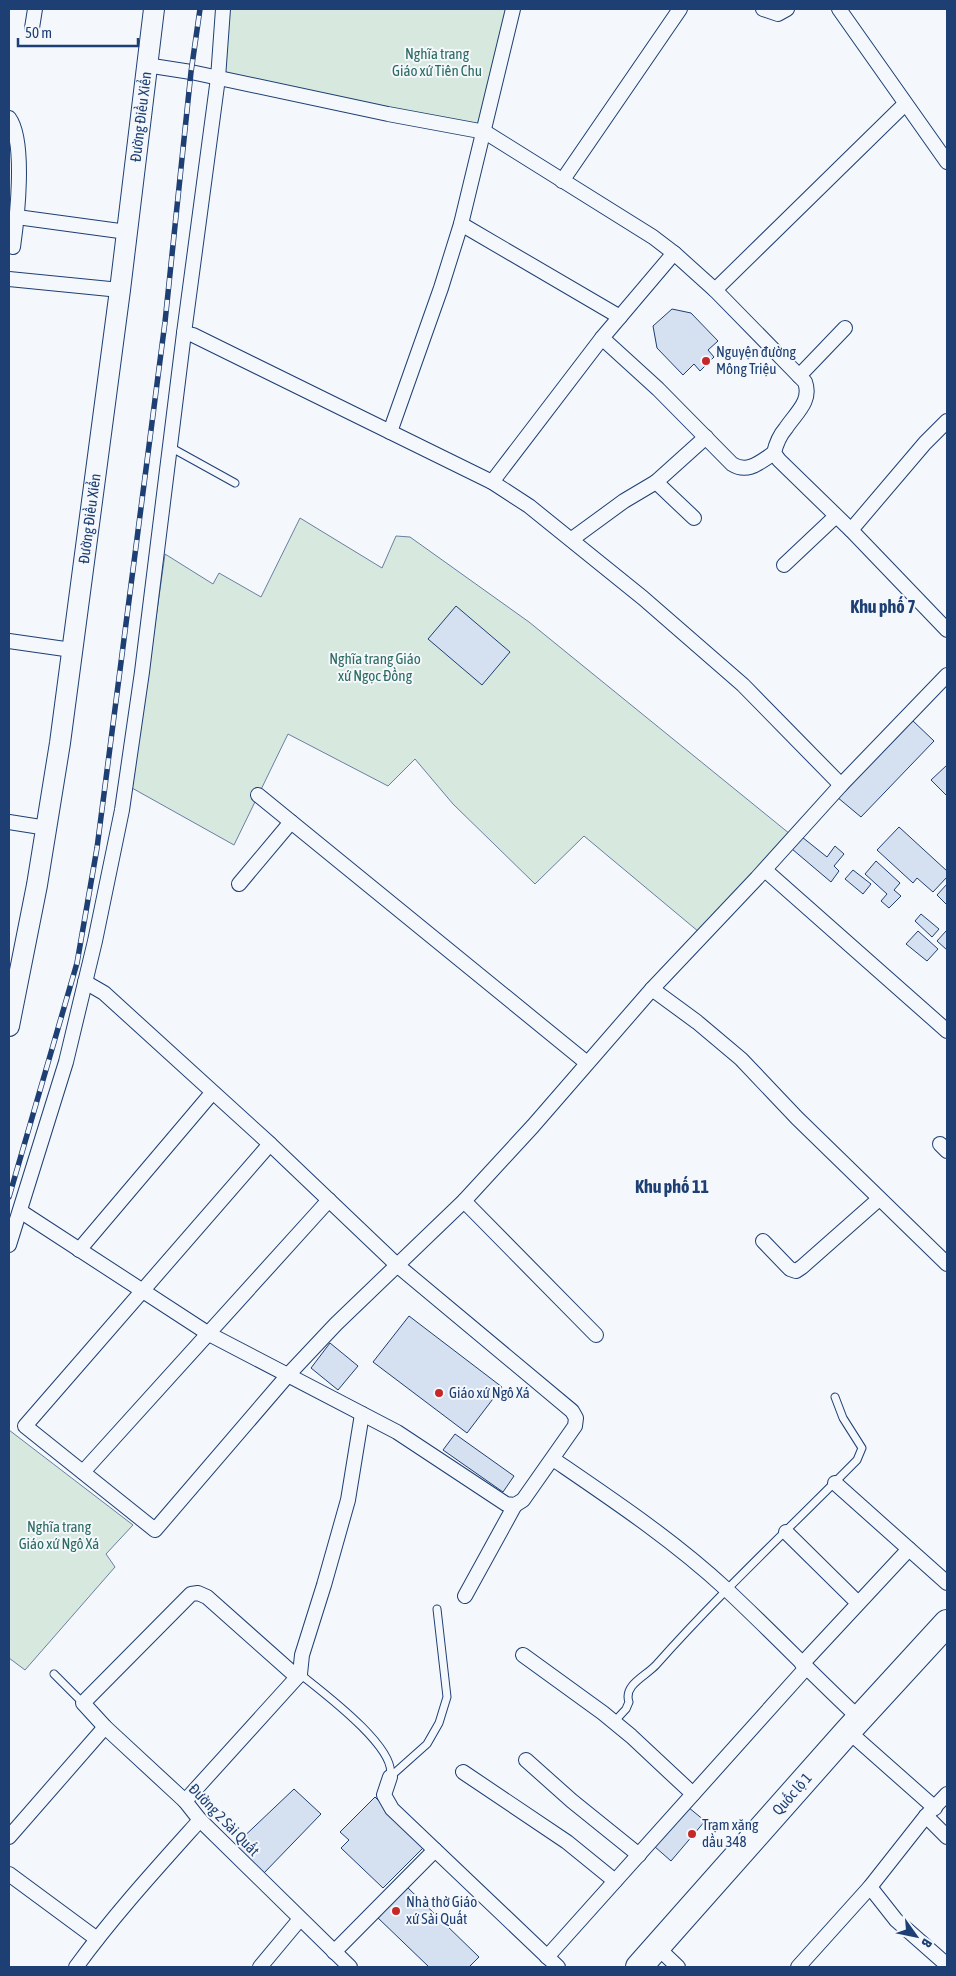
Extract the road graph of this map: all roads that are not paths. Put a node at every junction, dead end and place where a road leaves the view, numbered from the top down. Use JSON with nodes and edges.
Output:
{"nodes":[{"id":1,"x":34,"y":9,"type":"edge"},
{"id":2,"x":154,"y":9,"type":"edge"},
{"id":3,"x":223,"y":9,"type":"edge"},
{"id":4,"x":512,"y":9,"type":"edge"},
{"id":5,"x":680,"y":9,"type":"edge"},
{"id":6,"x":763,"y":9,"type":"edge"},
{"id":7,"x":787,"y":9,"type":"edge"},
{"id":8,"x":839,"y":9,"type":"edge"},
{"id":9,"x":32,"y":28,"type":"dead end"},
{"id":10,"x":146,"y":65,"type":"junction"},
{"id":11,"x":218,"y":78,"type":"junction"},
{"id":12,"x":905,"y":104,"type":"junction"},
{"id":13,"x":9,"y":118,"type":"edge"},
{"id":14,"x":485,"y":132,"type":"junction"},
{"id":15,"x":947,"y":162,"type":"edge"},
{"id":16,"x":562,"y":181,"type":"junction"},
{"id":17,"x":17,"y":217,"type":"junction"},
{"id":18,"x":461,"y":224,"type":"junction"},
{"id":19,"x":127,"y":232,"type":"junction"},
{"id":20,"x":13,"y":247,"type":"dead end"},
{"id":21,"x":674,"y":252,"type":"junction"},
{"id":22,"x":9,"y":279,"type":"edge"},
{"id":23,"x":120,"y":290,"type":"junction"},
{"id":24,"x":715,"y":290,"type":"junction"},
{"id":25,"x":620,"y":317,"type":"junction"},
{"id":26,"x":845,"y":328,"type":"dead end"},
{"id":27,"x":184,"y":333,"type":"junction"},
{"id":28,"x":602,"y":338,"type":"junction"},
{"id":29,"x":799,"y":376,"type":"junction"},
{"id":30,"x":947,"y":421,"type":"edge"},
{"id":31,"x":390,"y":432,"type":"junction"},
{"id":32,"x":706,"y":437,"type":"junction"},
{"id":33,"x":170,"y":447,"type":"junction"},
{"id":34,"x":774,"y":453,"type":"junction"},
{"id":35,"x":492,"y":482,"type":"junction"},
{"id":36,"x":656,"y":482,"type":"junction"},
{"id":37,"x":235,"y":483,"type":"dead end"},
{"id":38,"x":836,"y":516,"type":"junction"},
{"id":39,"x":694,"y":518,"type":"dead end"},
{"id":40,"x":851,"y":530,"type":"junction"},
{"id":41,"x":572,"y":539,"type":"junction"},
{"id":42,"x":784,"y":565,"type":"dead end"},
{"id":43,"x":947,"y":630,"type":"edge"},
{"id":44,"x":9,"y":641,"type":"edge"},
{"id":45,"x":72,"y":650,"type":"junction"},
{"id":46,"x":947,"y":675,"type":"edge"},
{"id":47,"x":841,"y":785,"type":"junction"},
{"id":48,"x":258,"y":795,"type":"dead end"},
{"id":49,"x":9,"y":822,"type":"edge"},
{"id":50,"x":291,"y":822,"type":"junction"},
{"id":51,"x":47,"y":828,"type":"junction"},
{"id":52,"x":765,"y":870,"type":"junction"},
{"id":53,"x":239,"y":884,"type":"dead end"},
{"id":54,"x":85,"y":982,"type":"junction"},
{"id":55,"x":652,"y":989,"type":"junction"},
{"id":56,"x":10,"y":1020,"type":"edge"},
{"id":57,"x":947,"y":1031,"type":"edge"},
{"id":58,"x":588,"y":1063,"type":"junction"},
{"id":59,"x":212,"y":1093,"type":"junction"},
{"id":60,"x":270,"y":1144,"type":"junction"},
{"id":61,"x":879,"y":1198,"type":"junction"},
{"id":62,"x":329,"y":1200,"type":"junction"},
{"id":63,"x":464,"y":1201,"type":"junction"},
{"id":64,"x":20,"y":1212,"type":"junction"},
{"id":65,"x":763,"y":1241,"type":"dead end"},
{"id":66,"x":9,"y":1245,"type":"edge"},
{"id":67,"x":79,"y":1250,"type":"junction"},
{"id":68,"x":947,"y":1264,"type":"edge"},
{"id":69,"x":397,"y":1265,"type":"junction"},
{"id":70,"x":142,"y":1292,"type":"junction"},
{"id":71,"x":209,"y":1334,"type":"junction"},
{"id":72,"x":596,"y":1335,"type":"dead end"},
{"id":73,"x":288,"y":1374,"type":"junction"},
{"id":74,"x":835,"y":1397,"type":"dead end"},
{"id":75,"x":362,"y":1414,"type":"junction"},
{"id":76,"x":553,"y":1459,"type":"junction"},
{"id":77,"x":83,"y":1472,"type":"junction"},
{"id":78,"x":835,"y":1483,"type":"junction"},
{"id":79,"x":515,"y":1506,"type":"junction"},
{"id":80,"x":786,"y":1532,"type":"junction"},
{"id":81,"x":909,"y":1549,"type":"junction"},
{"id":82,"x":947,"y":1583,"type":"edge"},
{"id":83,"x":726,"y":1589,"type":"junction"},
{"id":84,"x":465,"y":1596,"type":"dead end"},
{"id":85,"x":858,"y":1603,"type":"junction"},
{"id":86,"x":438,"y":1609,"type":"dead end"},
{"id":87,"x":947,"y":1622,"type":"edge"},
{"id":88,"x":522,"y":1655,"type":"dead end"},
{"id":89,"x":804,"y":1666,"type":"junction"},
{"id":90,"x":54,"y":1674,"type":"dead end"},
{"id":91,"x":298,"y":1675,"type":"junction"},
{"id":92,"x":87,"y":1699,"type":"junction"},
{"id":93,"x":614,"y":1722,"type":"junction"},
{"id":94,"x":854,"y":1725,"type":"junction"},
{"id":95,"x":104,"y":1727,"type":"junction"},
{"id":96,"x":526,"y":1760,"type":"dead end"},
{"id":97,"x":463,"y":1772,"type":"dead end"},
{"id":98,"x":390,"y":1777,"type":"junction"},
{"id":99,"x":693,"y":1794,"type":"junction"},
{"id":100,"x":947,"y":1794,"type":"edge"},
{"id":101,"x":185,"y":1801,"type":"junction"},
{"id":102,"x":930,"y":1812,"type":"junction"},
{"id":103,"x":200,"y":1820,"type":"junction"},
{"id":104,"x":9,"y":1837,"type":"edge"},
{"id":105,"x":947,"y":1837,"type":"edge"},
{"id":106,"x":435,"y":1850,"type":"junction"},
{"id":107,"x":639,"y":1855,"type":"junction"},
{"id":108,"x":9,"y":1874,"type":"edge"},
{"id":109,"x":615,"y":1881,"type":"junction"},
{"id":110,"x":870,"y":1887,"type":"junction"},
{"id":111,"x":300,"y":1919,"type":"junction"},
{"id":112,"x":97,"y":1939,"type":"junction"},
{"id":113,"x":657,"y":1947,"type":"junction"},
{"id":114,"x":334,"y":1952,"type":"junction"},
{"id":115,"x":547,"y":1957,"type":"junction"},
{"id":116,"x":947,"y":1965,"type":"edge"},
{"id":117,"x":76,"y":1967,"type":"edge"},
{"id":118,"x":260,"y":1967,"type":"edge"},
{"id":119,"x":350,"y":1967,"type":"edge"},
{"id":120,"x":558,"y":1967,"type":"edge"},
{"id":121,"x":639,"y":1967,"type":"edge"},
{"id":122,"x":678,"y":1967,"type":"edge"},
{"id":123,"x":798,"y":1967,"type":"edge"}],
"edges":[{"from":1,"to":9,"type":"street"},
{"from":2,"to":10,"type":"street","name":"Đường Điều Xiển"},
{"from":3,"to":11,"type":"street"},
{"from":4,"to":14,"type":"street"},
{"from":5,"to":16,"type":"street"},
{"from":6,"to":7,"type":"street"},
{"from":8,"to":12,"type":"street"},
{"from":10,"to":11,"type":"street"},
{"from":10,"to":19,"type":"street","name":"Đường Điều Xiển"},
{"from":11,"to":14,"type":"street"},
{"from":11,"to":27,"type":"street"},
{"from":12,"to":15,"type":"street"},
{"from":12,"to":24,"type":"street"},
{"from":13,"to":17,"type":"street"},
{"from":14,"to":16,"type":"street"},
{"from":14,"to":18,"type":"street"},
{"from":16,"to":21,"type":"street"},
{"from":17,"to":19,"type":"street"},
{"from":17,"to":20,"type":"street"},
{"from":18,"to":25,"type":"street"},
{"from":18,"to":31,"type":"street"},
{"from":19,"to":23,"type":"street","name":"Đường Điều Xiển"},
{"from":21,"to":24,"type":"street"},
{"from":21,"to":25,"type":"street"},
{"from":22,"to":23,"type":"street"},
{"from":23,"to":45,"type":"street","name":"Đường Điều Xiển"},
{"from":24,"to":29,"type":"street"},
{"from":25,"to":28,"type":"street"},
{"from":26,"to":29,"type":"street"},
{"from":27,"to":31,"type":"street"},
{"from":27,"to":33,"type":"street"},
{"from":28,"to":32,"type":"street"},
{"from":28,"to":35,"type":"street"},
{"from":29,"to":34,"type":"street"},
{"from":30,"to":40,"type":"street"},
{"from":31,"to":35,"type":"street"},
{"from":32,"to":34,"type":"street"},
{"from":32,"to":36,"type":"street"},
{"from":33,"to":37,"type":"lane"},
{"from":33,"to":54,"type":"street"},
{"from":34,"to":38,"type":"street"},
{"from":35,"to":41,"type":"street"},
{"from":36,"to":39,"type":"street"},
{"from":36,"to":41,"type":"street"},
{"from":38,"to":40,"type":"street"},
{"from":38,"to":42,"type":"street"},
{"from":40,"to":43,"type":"street"},
{"from":41,"to":47,"type":"street"},
{"from":44,"to":45,"type":"street"},
{"from":45,"to":51,"type":"street","name":"Đường Điều Xiển"},
{"from":46,"to":47,"type":"street"},
{"from":47,"to":52,"type":"street"},
{"from":48,"to":50,"type":"street"},
{"from":49,"to":51,"type":"street"},
{"from":50,"to":53,"type":"street"},
{"from":50,"to":58,"type":"street"},
{"from":51,"to":56,"type":"street","name":"Đường Điều Xiển"},
{"from":52,"to":55,"type":"street"},
{"from":52,"to":57,"type":"street"},
{"from":54,"to":59,"type":"street"},
{"from":54,"to":64,"type":"street"},
{"from":55,"to":58,"type":"street"},
{"from":55,"to":61,"type":"street"},
{"from":58,"to":63,"type":"street"},
{"from":59,"to":60,"type":"street"},
{"from":59,"to":67,"type":"street"},
{"from":60,"to":62,"type":"street"},
{"from":60,"to":70,"type":"street"},
{"from":61,"to":65,"type":"street"},
{"from":61,"to":68,"type":"street"},
{"from":62,"to":69,"type":"street"},
{"from":62,"to":71,"type":"street"},
{"from":63,"to":69,"type":"street"},
{"from":63,"to":72,"type":"street"},
{"from":64,"to":66,"type":"street"},
{"from":64,"to":67,"type":"street"},
{"from":67,"to":70,"type":"street"},
{"from":69,"to":73,"type":"street"},
{"from":69,"to":76,"type":"street"},
{"from":70,"to":71,"type":"street"},
{"from":70,"to":77,"type":"street"},
{"from":71,"to":73,"type":"street"},
{"from":71,"to":77,"type":"street"},
{"from":73,"to":75,"type":"street"},
{"from":73,"to":77,"type":"street"},
{"from":74,"to":78,"type":"lane"},
{"from":75,"to":79,"type":"street"},
{"from":75,"to":91,"type":"street"},
{"from":76,"to":79,"type":"street"},
{"from":76,"to":83,"type":"street"},
{"from":78,"to":80,"type":"lane"},
{"from":78,"to":81,"type":"street"},
{"from":79,"to":84,"type":"street"},
{"from":80,"to":83,"type":"lane"},
{"from":80,"to":85,"type":"street"},
{"from":81,"to":82,"type":"street"},
{"from":81,"to":85,"type":"street"},
{"from":83,"to":89,"type":"street"},
{"from":83,"to":93,"type":"lane"},
{"from":85,"to":89,"type":"street"},
{"from":86,"to":98,"type":"lane"},
{"from":87,"to":94,"type":"highway","name":"Quốc lộ 1"},
{"from":88,"to":93,"type":"street"},
{"from":89,"to":94,"type":"street"},
{"from":89,"to":99,"type":"street"},
{"from":90,"to":92,"type":"lane"},
{"from":91,"to":92,"type":"street"},
{"from":91,"to":98,"type":"lane"},
{"from":91,"to":101,"type":"street"},
{"from":92,"to":95,"type":"street","name":"Đường 2 Sài Quất"},
{"from":93,"to":99,"type":"street"},
{"from":94,"to":102,"type":"street"},
{"from":94,"to":113,"type":"highway","name":"Quốc lộ 1"},
{"from":95,"to":101,"type":"street","name":"Đường 2 Sài Quất"},
{"from":95,"to":104,"type":"street"},
{"from":96,"to":107,"type":"street"},
{"from":97,"to":109,"type":"street"},
{"from":98,"to":106,"type":"street"},
{"from":99,"to":107,"type":"street"},
{"from":100,"to":102,"type":"street"},
{"from":101,"to":103,"type":"street","name":"Đường 2 Sài Quất"},
{"from":102,"to":105,"type":"street"},
{"from":102,"to":110,"type":"street"},
{"from":103,"to":111,"type":"street","name":"Đường 2 Sài Quất"},
{"from":103,"to":112,"type":"street"},
{"from":106,"to":114,"type":"street"},
{"from":106,"to":115,"type":"street"},
{"from":107,"to":109,"type":"street"},
{"from":108,"to":112,"type":"street"},
{"from":109,"to":115,"type":"street"},
{"from":110,"to":116,"type":"street"},
{"from":110,"to":123,"type":"street"},
{"from":111,"to":114,"type":"street","name":"Đường 2 Sài Quất"},
{"from":111,"to":118,"type":"street"},
{"from":112,"to":117,"type":"street"},
{"from":113,"to":121,"type":"highway","name":"Quốc lộ 1"},
{"from":113,"to":122,"type":"street"},
{"from":114,"to":119,"type":"street","name":"Đường 2 Sài Quất"},
{"from":115,"to":120,"type":"street"}]}
